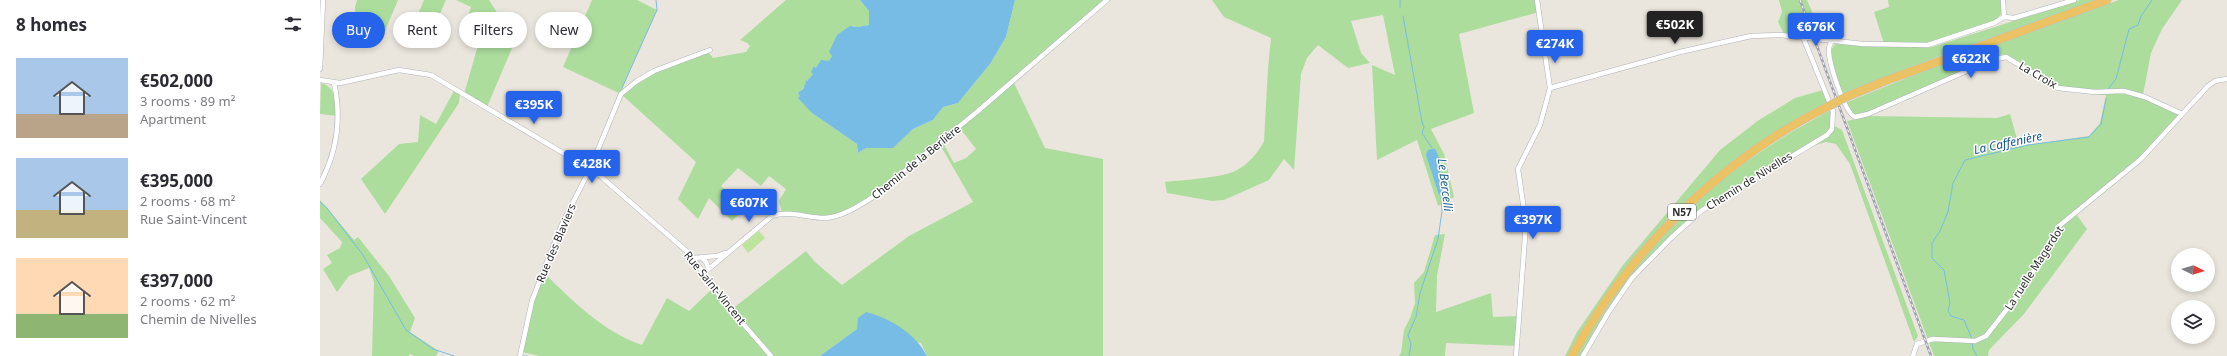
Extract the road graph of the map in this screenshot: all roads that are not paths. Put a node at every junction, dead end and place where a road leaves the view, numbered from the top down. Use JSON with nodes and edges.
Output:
{"nodes":[{"id":1,"x":323,"y":0,"type":"edge"},
{"id":2,"x":1107,"y":0,"type":"edge"},
{"id":3,"x":1537,"y":0,"type":"edge"},
{"id":4,"x":2003,"y":0,"type":"edge"},
{"id":5,"x":2074,"y":0,"type":"edge"},
{"id":6,"x":2107,"y":0,"type":"edge"},
{"id":7,"x":2004,"y":17,"type":"junction"},
{"id":8,"x":1803,"y":37,"type":"junction"},
{"id":9,"x":1832,"y":40,"type":"junction"},
{"id":10,"x":710,"y":50,"type":"dead end"},
{"id":11,"x":320,"y":69,"type":"edge"},
{"id":12,"x":2227,"y":79,"type":"edge"},
{"id":13,"x":320,"y":80,"type":"edge"},
{"id":14,"x":334,"y":83,"type":"junction"},
{"id":15,"x":1550,"y":88,"type":"junction"},
{"id":16,"x":2182,"y":114,"type":"junction"},
{"id":17,"x":590,"y":169,"type":"junction"},
{"id":18,"x":320,"y":184,"type":"edge"},
{"id":19,"x":726,"y":253,"type":"junction"},
{"id":20,"x":701,"y":257,"type":"junction"},
{"id":21,"x":693,"y":258,"type":"junction"},
{"id":22,"x":709,"y":269,"type":"junction"},
{"id":23,"x":704,"y":273,"type":"junction"},
{"id":24,"x":520,"y":356,"type":"edge"},
{"id":25,"x":771,"y":356,"type":"edge"},
{"id":26,"x":1516,"y":356,"type":"edge"},
{"id":27,"x":1572,"y":356,"type":"edge"},
{"id":28,"x":1583,"y":356,"type":"edge"},
{"id":29,"x":1913,"y":356,"type":"edge"}],
"edges":[{"from":1,"to":11,"type":"street"},
{"from":2,"to":19,"type":"street","name":"Chemin de la Berlière"},
{"from":3,"to":15,"type":"street"},
{"from":4,"to":7,"type":"street"},
{"from":5,"to":7,"type":"street"},
{"from":6,"to":27,"type":"highway","number":"N57","bridge":true},
{"from":7,"to":9,"type":"street"},
{"from":8,"to":9,"type":"street"},
{"from":8,"to":15,"type":"street"},
{"from":8,"to":28,"type":"street","name":"Chemin de Nivelles"},
{"from":9,"to":16,"type":"street","name":"La Croix"},
{"from":10,"to":17,"type":"street","name":"Rue des Blaviers"},
{"from":12,"to":16,"type":"street"},
{"from":13,"to":14,"type":"street","name":"Rue Saint-Vincent"},
{"from":14,"to":17,"type":"street","name":"Rue Saint-Vincent"},
{"from":14,"to":18,"type":"street"},
{"from":15,"to":26,"type":"street"},
{"from":16,"to":29,"type":"street","name":"La ruelle Magerdot"},
{"from":17,"to":21,"type":"street","name":"Rue Saint-Vincent"},
{"from":17,"to":24,"type":"street","name":"Rue des Blaviers"},
{"from":19,"to":20,"type":"street"},
{"from":19,"to":22,"type":"street","name":"Chemin de la Berlière"},
{"from":20,"to":21,"type":"street"},
{"from":20,"to":22,"type":"street"},
{"from":21,"to":23,"type":"street","name":"Rue Saint-Vincent"},
{"from":22,"to":23,"type":"street","name":"Chemin de la Berlière"},
{"from":23,"to":25,"type":"street","name":"Rue Saint-Vincent"}]}
